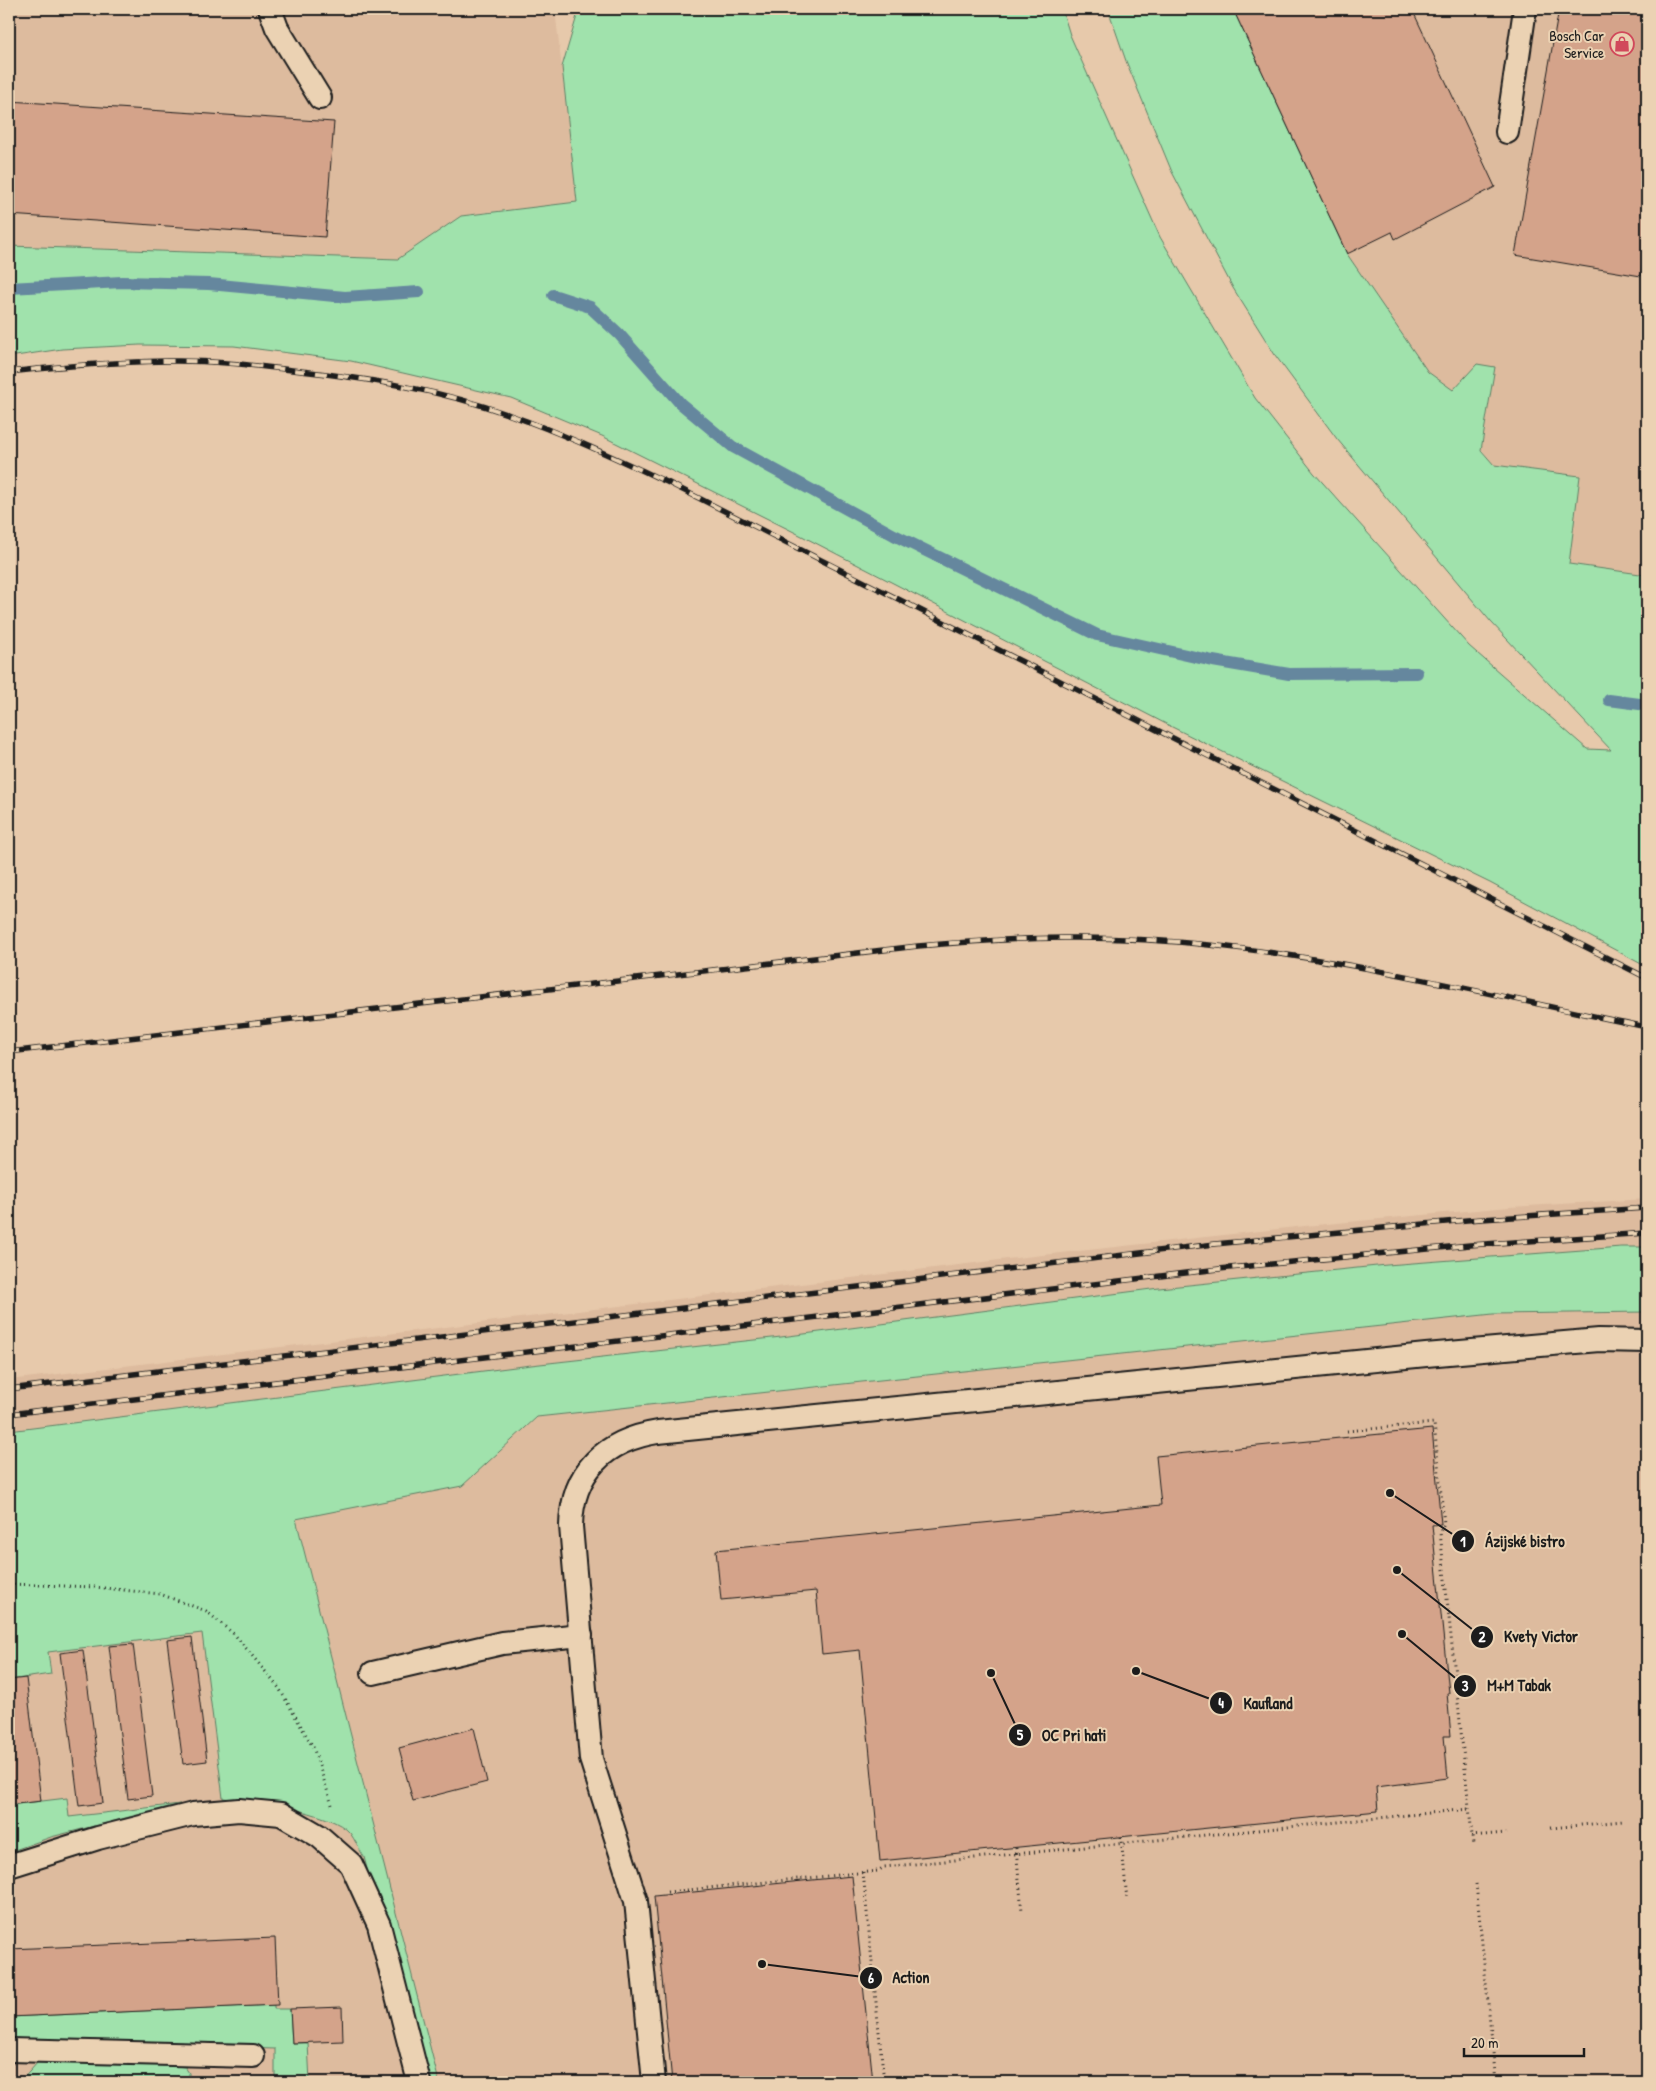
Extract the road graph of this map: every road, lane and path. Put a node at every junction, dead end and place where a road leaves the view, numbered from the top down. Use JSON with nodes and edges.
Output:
{"nodes":[{"id":1,"x":270,"y":9,"type":"edge"},
{"id":2,"x":1525,"y":9,"type":"edge"},
{"id":3,"x":320,"y":98,"type":"dead end"},
{"id":4,"x":1507,"y":132,"type":"dead end"},
{"id":5,"x":1647,"y":1341,"type":"edge"},
{"id":6,"x":1347,"y":1431,"type":"dead end"},
{"id":7,"x":9,"y":1584,"type":"edge"},
{"id":8,"x":581,"y":1635,"type":"junction"},
{"id":9,"x":373,"y":1673,"type":"dead end"},
{"id":10,"x":1468,"y":1808,"type":"junction"},
{"id":11,"x":334,"y":1811,"type":"dead end"},
{"id":12,"x":1623,"y":1821,"type":"dead end"},
{"id":13,"x":1551,"y":1828,"type":"dead end"},
{"id":14,"x":1506,"y":1833,"type":"dead end"},
{"id":15,"x":1472,"y":1836,"type":"junction"},
{"id":16,"x":1121,"y":1837,"type":"dead end"},
{"id":17,"x":1122,"y":1843,"type":"junction"},
{"id":18,"x":1472,"y":1845,"type":"dead end"},
{"id":19,"x":1016,"y":1848,"type":"dead end"},
{"id":20,"x":1017,"y":1854,"type":"junction"},
{"id":21,"x":9,"y":1866,"type":"edge"},
{"id":22,"x":863,"y":1872,"type":"junction"},
{"id":23,"x":1476,"y":1884,"type":"dead end"},
{"id":24,"x":634,"y":1895,"type":"junction"},
{"id":25,"x":1127,"y":1900,"type":"dead end"},
{"id":26,"x":1022,"y":1910,"type":"dead end"},
{"id":27,"x":9,"y":2050,"type":"edge"},
{"id":28,"x":253,"y":2056,"type":"dead end"},
{"id":29,"x":419,"y":2082,"type":"edge"},
{"id":30,"x":654,"y":2082,"type":"edge"},
{"id":31,"x":884,"y":2082,"type":"edge"},
{"id":32,"x":1496,"y":2082,"type":"edge"}],
"edges":[{"from":1,"to":3,"type":"lane"},
{"from":2,"to":4,"type":"lane"},
{"from":5,"to":8,"type":"lane"},
{"from":6,"to":10,"type":"path"},
{"from":7,"to":11,"type":"path"},
{"from":8,"to":9,"type":"lane"},
{"from":8,"to":24,"type":"lane"},
{"from":10,"to":15,"type":"path"},
{"from":10,"to":17,"type":"path"},
{"from":12,"to":13,"type":"path"},
{"from":14,"to":15,"type":"path"},
{"from":15,"to":18,"type":"path"},
{"from":16,"to":17,"type":"path"},
{"from":17,"to":20,"type":"path"},
{"from":17,"to":25,"type":"path"},
{"from":19,"to":20,"type":"path"},
{"from":20,"to":22,"type":"path"},
{"from":20,"to":26,"type":"path"},
{"from":21,"to":29,"type":"lane"},
{"from":22,"to":24,"type":"path"},
{"from":22,"to":31,"type":"path"},
{"from":23,"to":32,"type":"path"},
{"from":24,"to":30,"type":"lane"},
{"from":27,"to":28,"type":"lane"}]}
